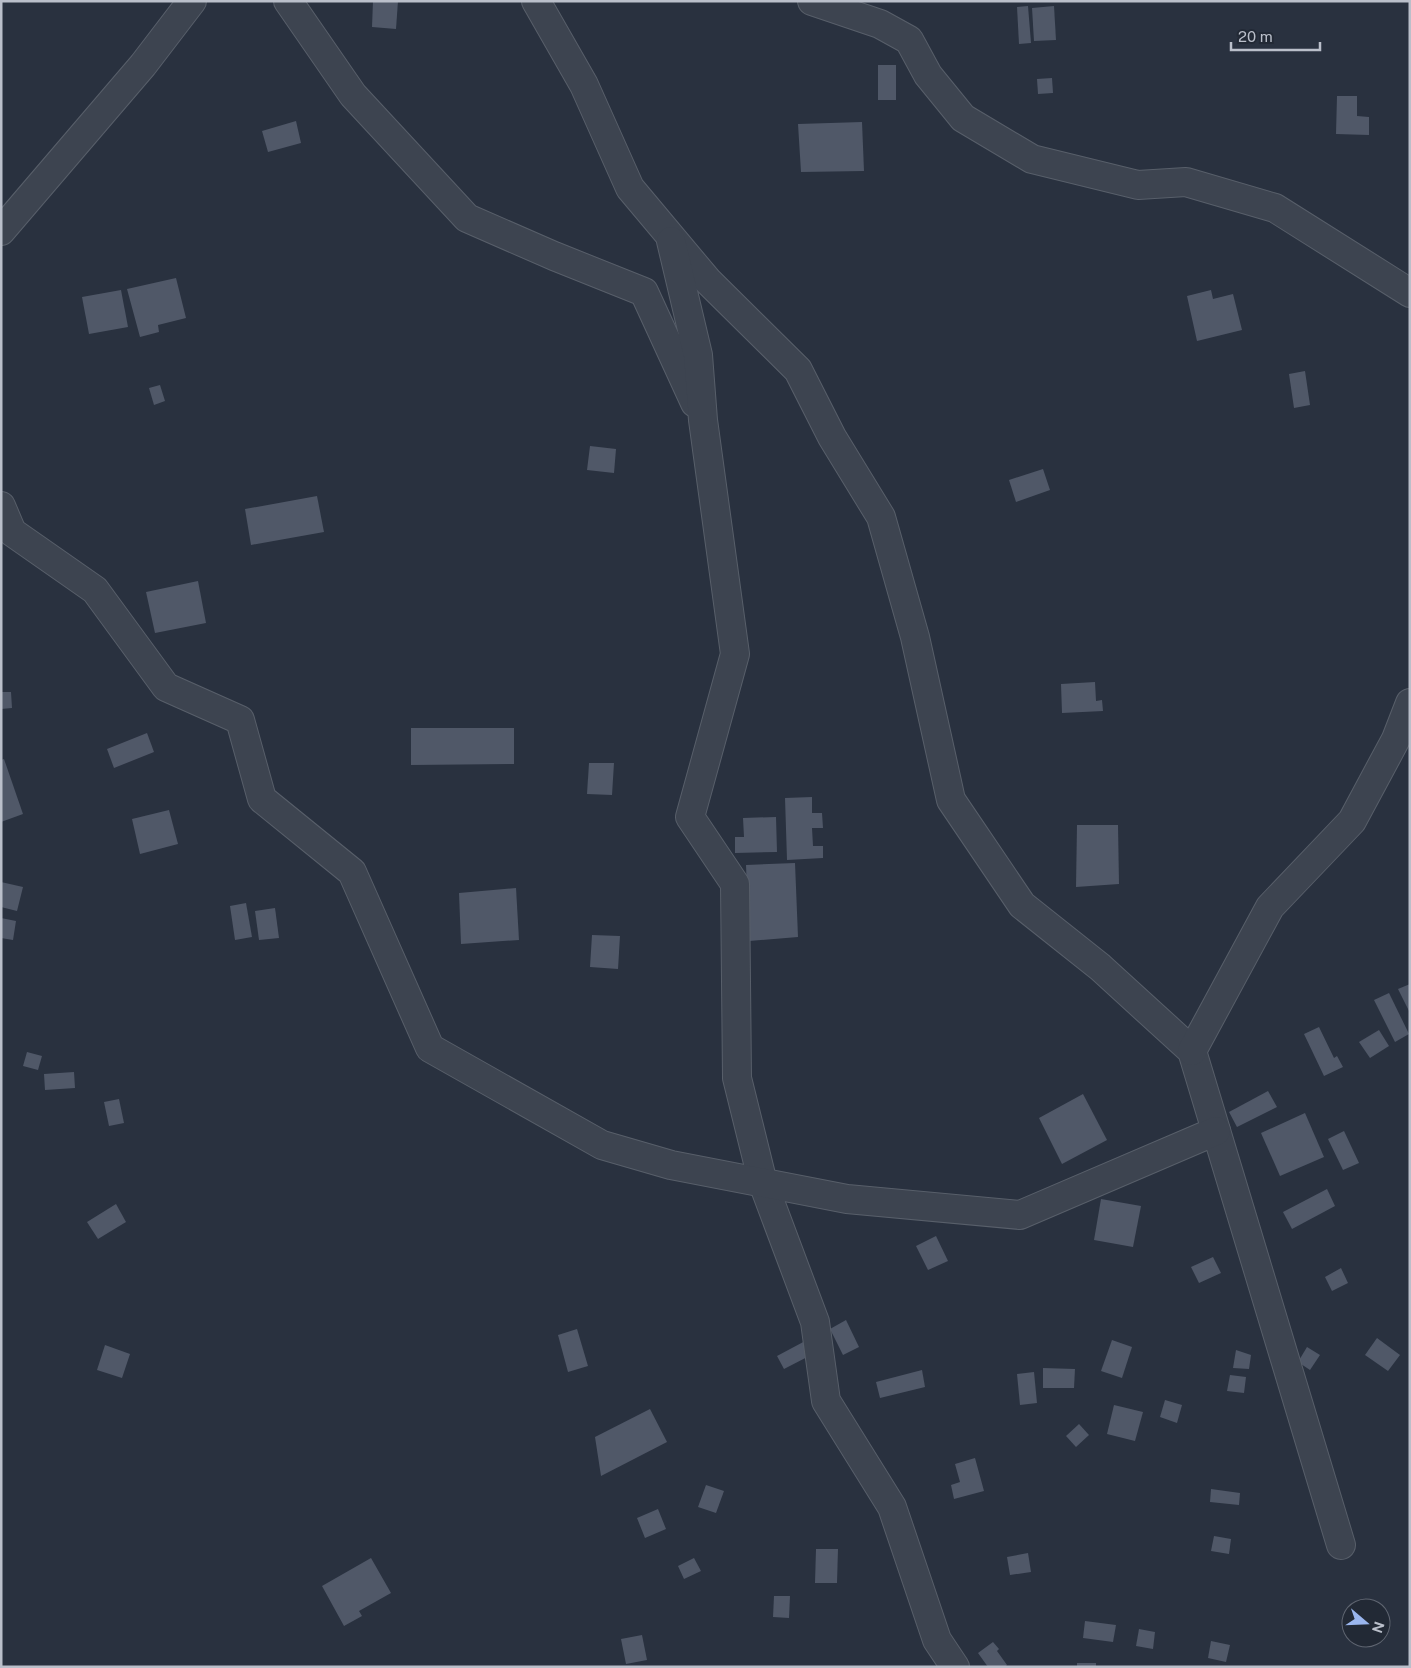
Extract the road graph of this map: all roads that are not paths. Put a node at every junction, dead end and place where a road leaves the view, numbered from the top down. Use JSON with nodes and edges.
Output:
{"nodes":[{"id":1,"x":192,"y":1,"type":"edge"},
{"id":2,"x":288,"y":1,"type":"edge"},
{"id":3,"x":536,"y":1,"type":"edge"},
{"id":4,"x":812,"y":1,"type":"edge"},
{"id":5,"x":1,"y":231,"type":"edge"},
{"id":6,"x":669,"y":235,"type":"junction"},
{"id":7,"x":1410,"y":293,"type":"edge"},
{"id":8,"x":703,"y":420,"type":"junction"},
{"id":9,"x":1,"y":506,"type":"edge"},
{"id":10,"x":1410,"y":703,"type":"edge"},
{"id":11,"x":1192,"y":1051,"type":"junction"},
{"id":12,"x":1216,"y":1131,"type":"junction"},
{"id":13,"x":763,"y":1183,"type":"junction"},
{"id":14,"x":1341,"y":1545,"type":"dead end"},
{"id":15,"x":955,"y":1667,"type":"edge"}],
"edges":[{"from":1,"to":5,"type":"street"},
{"from":2,"to":8,"type":"street"},
{"from":3,"to":6,"type":"street"},
{"from":4,"to":7,"type":"street"},
{"from":6,"to":8,"type":"street"},
{"from":6,"to":11,"type":"street"},
{"from":8,"to":13,"type":"street"},
{"from":9,"to":13,"type":"street"},
{"from":10,"to":11,"type":"street"},
{"from":11,"to":12,"type":"street"},
{"from":12,"to":13,"type":"street"},
{"from":12,"to":14,"type":"street"},
{"from":13,"to":15,"type":"street"}]}
